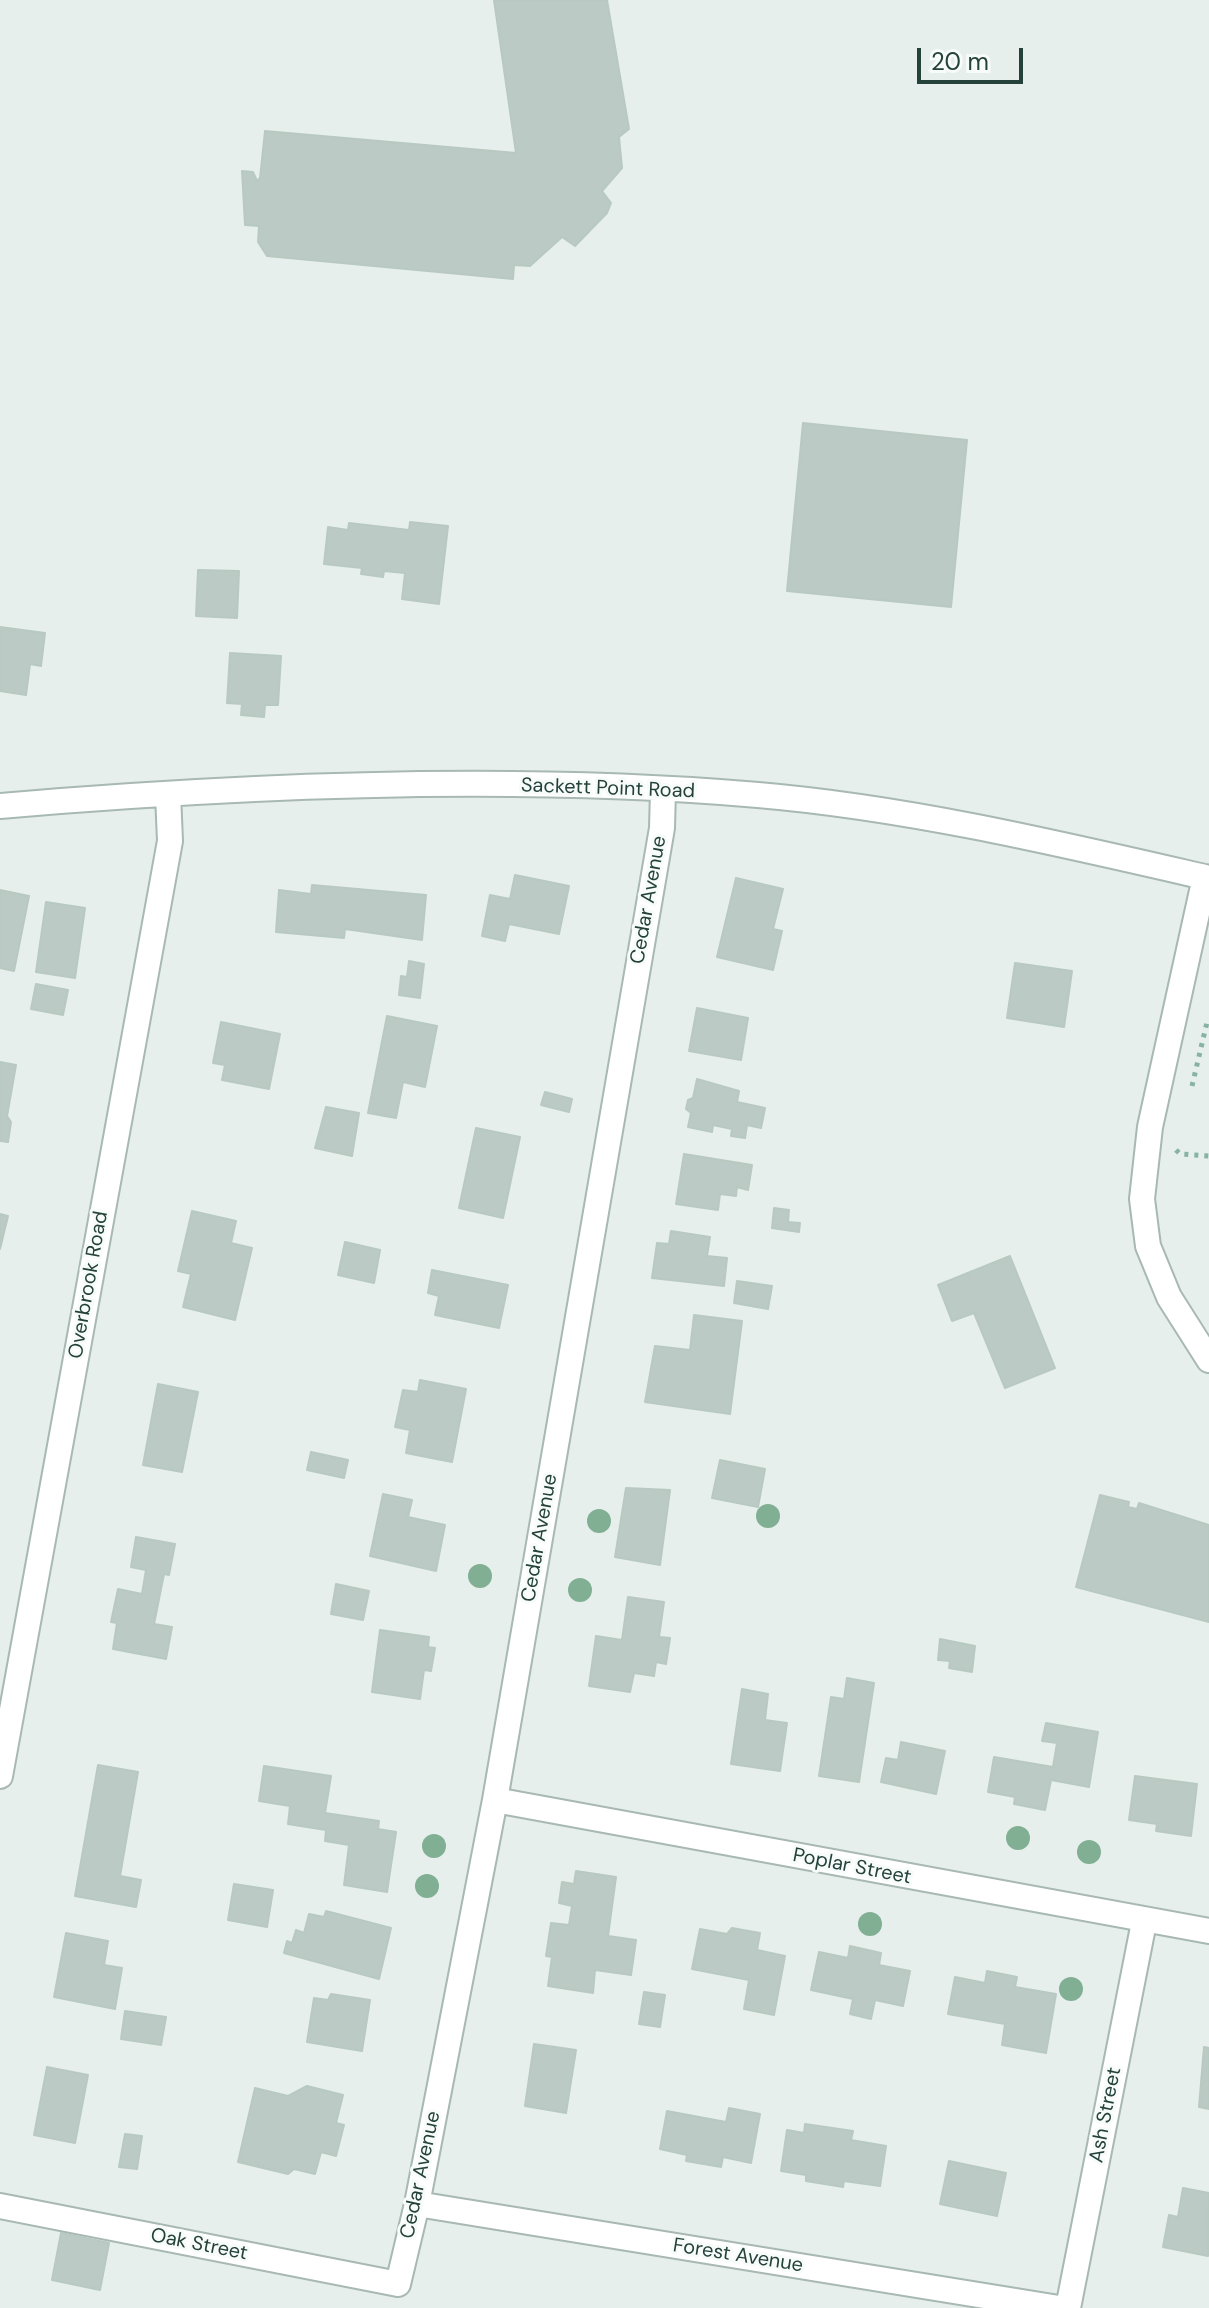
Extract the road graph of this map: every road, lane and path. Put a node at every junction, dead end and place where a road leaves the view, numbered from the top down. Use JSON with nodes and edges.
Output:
{"nodes":[{"id":1,"x":663,"y":790,"type":"junction"},
{"id":2,"x":168,"y":794,"type":"junction"},
{"id":3,"x":0,"y":806,"type":"edge"},
{"id":4,"x":1207,"y":877,"type":"edge"},
{"id":5,"x":1209,"y":1360,"type":"edge"},
{"id":6,"x":0,"y":1776,"type":"edge"},
{"id":7,"x":495,"y":1800,"type":"junction"},
{"id":8,"x":1144,"y":1922,"type":"junction"},
{"id":9,"x":1209,"y":1931,"type":"edge"},
{"id":10,"x":417,"y":2204,"type":"junction"},
{"id":11,"x":0,"y":2206,"type":"edge"},
{"id":12,"x":398,"y":2284,"type":"joint"},
{"id":13,"x":1059,"y":2308,"type":"edge"},
{"id":14,"x":1068,"y":2308,"type":"edge"}],
"edges":[{"from":1,"to":2,"type":"street","name":"Sackett Point Road"},
{"from":1,"to":4,"type":"street","name":"Sackett Point Road"},
{"from":1,"to":7,"type":"street","name":"Cedar Avenue"},
{"from":2,"to":3,"type":"street","name":"Sackett Point Road"},
{"from":2,"to":6,"type":"street","name":"Overbrook Road"},
{"from":4,"to":5,"type":"street"},
{"from":7,"to":8,"type":"street","name":"Poplar Street"},
{"from":7,"to":10,"type":"street","name":"Cedar Avenue"},
{"from":8,"to":9,"type":"street","name":"Poplar Street"},
{"from":8,"to":14,"type":"street","name":"Ash Street"},
{"from":10,"to":12,"type":"street","name":"Cedar Avenue"},
{"from":10,"to":13,"type":"street","name":"Forest Avenue"},
{"from":11,"to":12,"type":"street","name":"Oak Street"}]}
